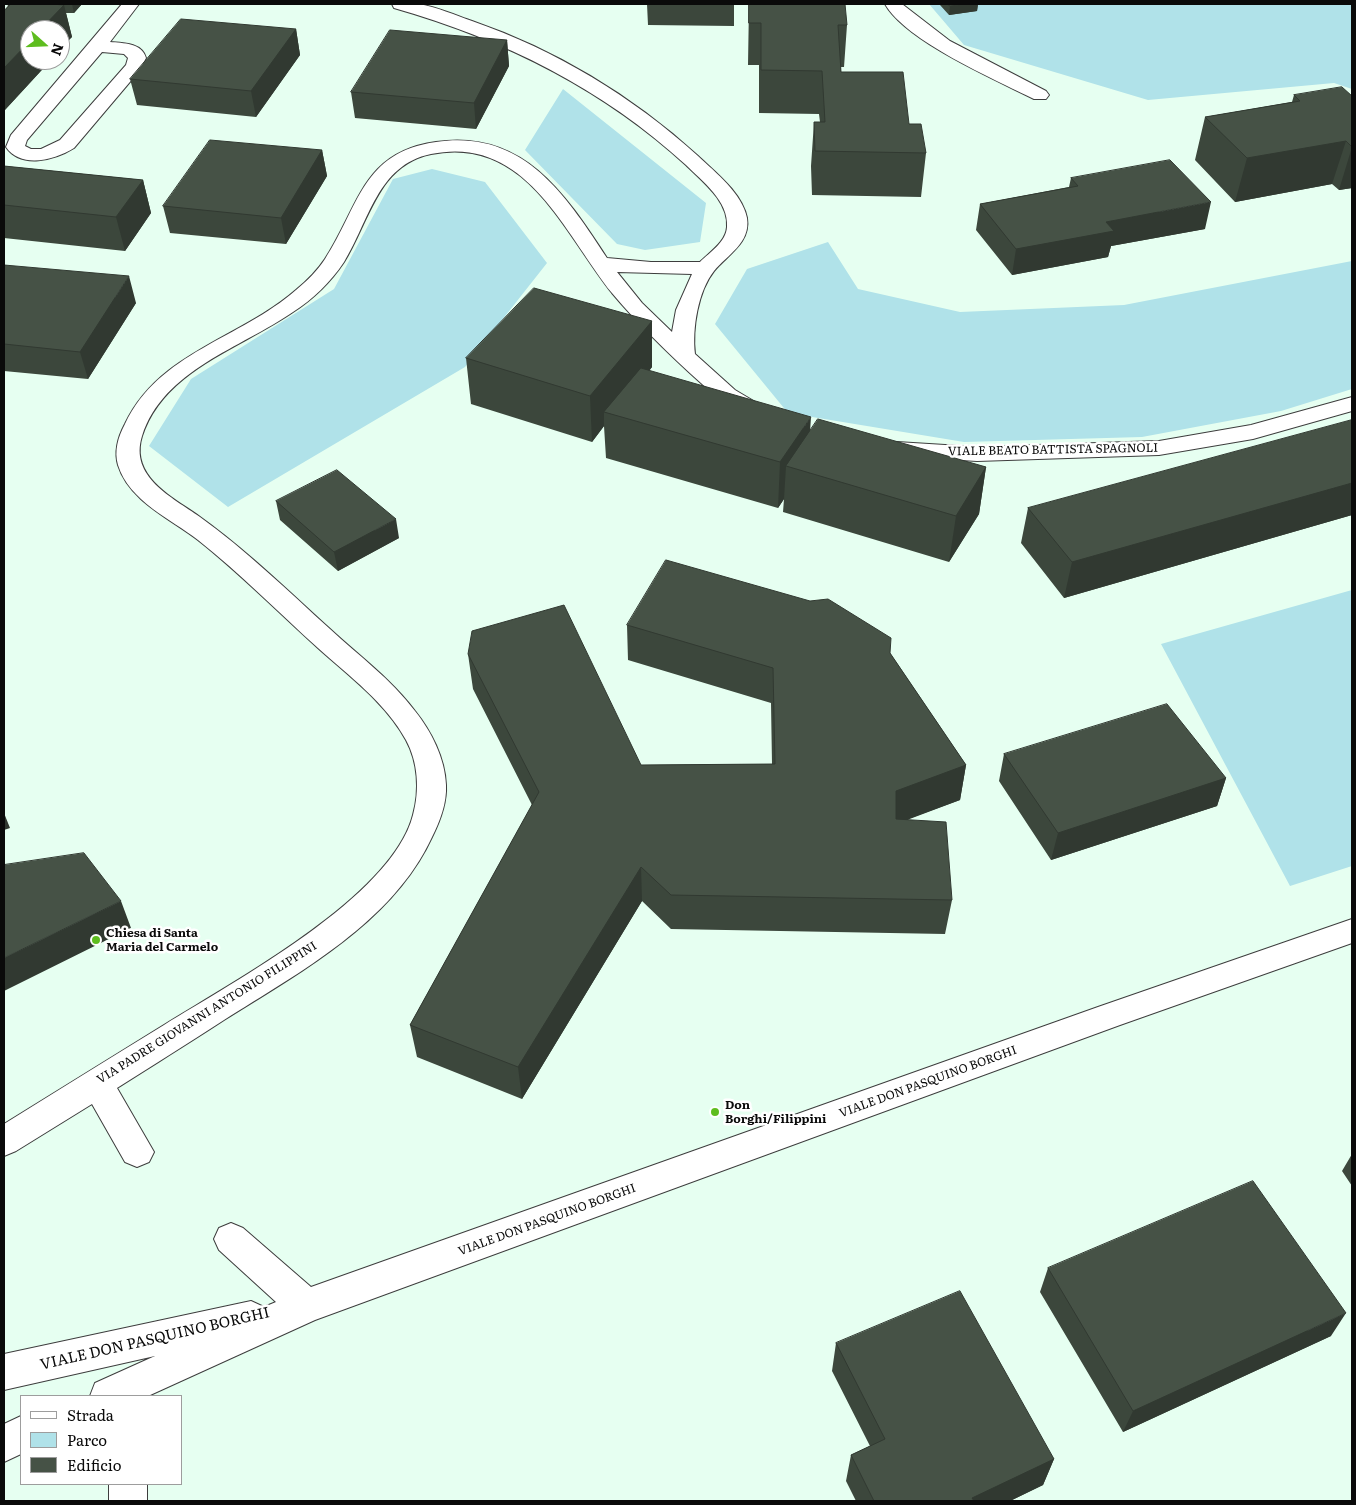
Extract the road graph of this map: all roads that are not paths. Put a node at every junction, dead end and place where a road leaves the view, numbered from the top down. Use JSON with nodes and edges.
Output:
{"nodes":[{"id":1,"x":131,"y":4,"type":"edge"},
{"id":2,"x":400,"y":4,"type":"edge"},
{"id":3,"x":894,"y":4,"type":"edge"},
{"id":4,"x":98,"y":46,"type":"junction"},
{"id":5,"x":1040,"y":95,"type":"dead end"},
{"id":6,"x":600,"y":264,"type":"junction"},
{"id":7,"x":705,"y":268,"type":"junction"},
{"id":8,"x":684,"y":356,"type":"junction"},
{"id":9,"x":1352,"y":404,"type":"edge"},
{"id":10,"x":774,"y":420,"type":"edge"},
{"id":11,"x":878,"y":446,"type":"edge"},
{"id":12,"x":1352,"y":931,"type":"edge"},
{"id":13,"x":97,"y":1083,"type":"junction"},
{"id":14,"x":4,"y":1141,"type":"edge"},
{"id":15,"x":137,"y":1152,"type":"dead end"},
{"id":16,"x":231,"y":1239,"type":"dead end"},
{"id":17,"x":306,"y":1306,"type":"junction"},
{"id":18,"x":4,"y":1372,"type":"edge"},
{"id":19,"x":122,"y":1393,"type":"edge"},
{"id":20,"x":20,"y":1435,"type":"edge"},
{"id":21,"x":4,"y":1443,"type":"edge"},
{"id":22,"x":128,"y":1485,"type":"edge"},
{"id":23,"x":128,"y":1501,"type":"edge"}],
"edges":[{"from":1,"to":4,"type":"street"},
{"from":2,"to":7,"type":"street"},
{"from":3,"to":5,"type":"street"},
{"from":4,"to":4,"type":"street"},
{"from":6,"to":7,"type":"street"},
{"from":6,"to":8,"type":"street"},
{"from":6,"to":13,"type":"street","name":"VIA PADRE GIOVANNI ANTONIO FILIPPINI"},
{"from":7,"to":8,"type":"street"},
{"from":8,"to":10,"type":"street"},
{"from":9,"to":11,"type":"street","name":"VIALE BEATO BATTISTA SPAGNOLI"},
{"from":12,"to":17,"type":"street","name":"VIALE DON PASQUINO BORGHI"},
{"from":13,"to":14,"type":"street","name":"VIA PADRE GIOVANNI ANTONIO FILIPPINI"},
{"from":13,"to":15,"type":"street"},
{"from":16,"to":17,"type":"street"},
{"from":17,"to":18,"type":"street","name":"VIALE DON PASQUINO BORGHI"},
{"from":17,"to":19,"type":"street","name":"VIALE DON PASQUINO BORGHI"},
{"from":20,"to":21,"type":"street"},
{"from":22,"to":23,"type":"street"}]}
